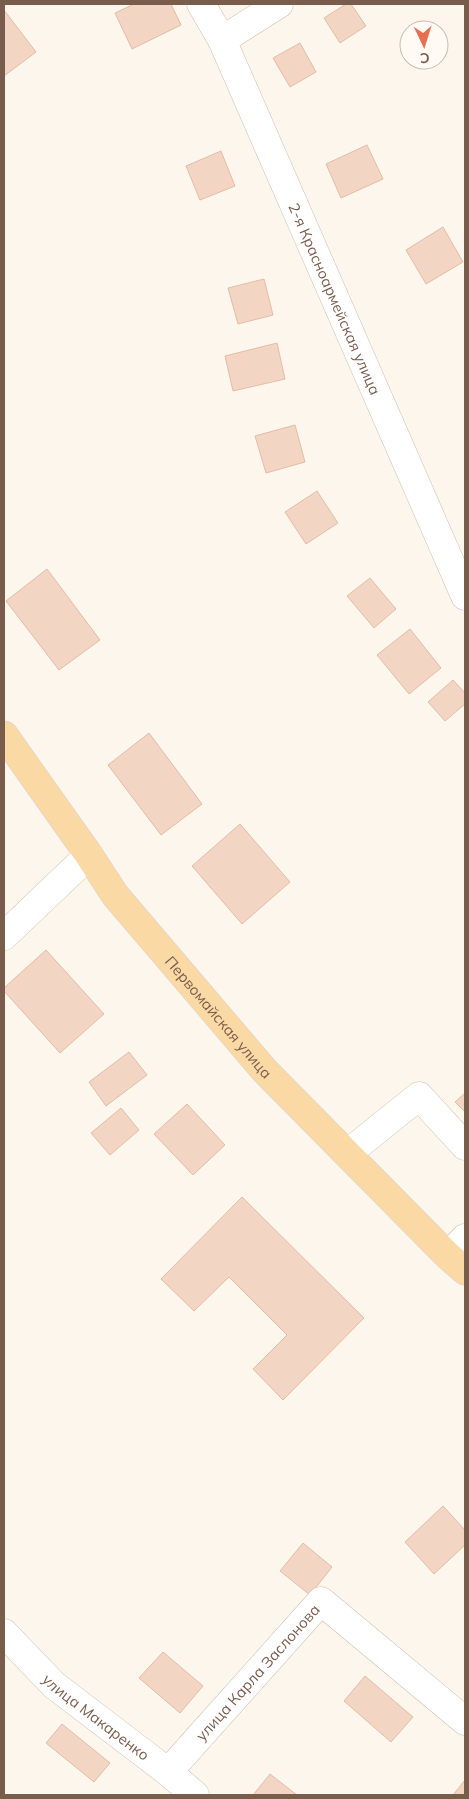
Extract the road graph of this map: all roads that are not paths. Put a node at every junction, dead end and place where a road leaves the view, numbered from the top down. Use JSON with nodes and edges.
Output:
{"nodes":[{"id":1,"x":200,"y":4,"type":"edge"},
{"id":2,"x":280,"y":4,"type":"edge"},
{"id":3,"x":222,"y":40,"type":"junction"},
{"id":4,"x":465,"y":596,"type":"edge"},
{"id":5,"x":4,"y":735,"type":"edge"},
{"id":6,"x":89,"y":855,"type":"junction"},
{"id":7,"x":4,"y":936,"type":"edge"},
{"id":8,"x":465,"y":1146,"type":"edge"},
{"id":9,"x":347,"y":1154,"type":"junction"},
{"id":10,"x":459,"y":1255,"type":"edge"},
{"id":11,"x":4,"y":1633,"type":"edge"},
{"id":12,"x":465,"y":1721,"type":"edge"},
{"id":13,"x":168,"y":1772,"type":"junction"},
{"id":14,"x":195,"y":1795,"type":"edge"}],
"edges":[{"from":1,"to":3,"type":"street","name":"2-я Красноармейская улица"},
{"from":2,"to":3,"type":"street"},
{"from":3,"to":4,"type":"street","name":"2-я Красноармейская улица"},
{"from":5,"to":6,"type":"main road","name":"Первомайская улица"},
{"from":6,"to":7,"type":"street"},
{"from":6,"to":9,"type":"main road","name":"Первомайская улица"},
{"from":8,"to":9,"type":"street"},
{"from":9,"to":10,"type":"main road","name":"Первомайская улица"},
{"from":11,"to":13,"type":"street","name":"улица Макаренко"},
{"from":12,"to":13,"type":"street","name":"улица Карла Заслонова"},
{"from":13,"to":14,"type":"street","name":"улица Макаренко"}]}
